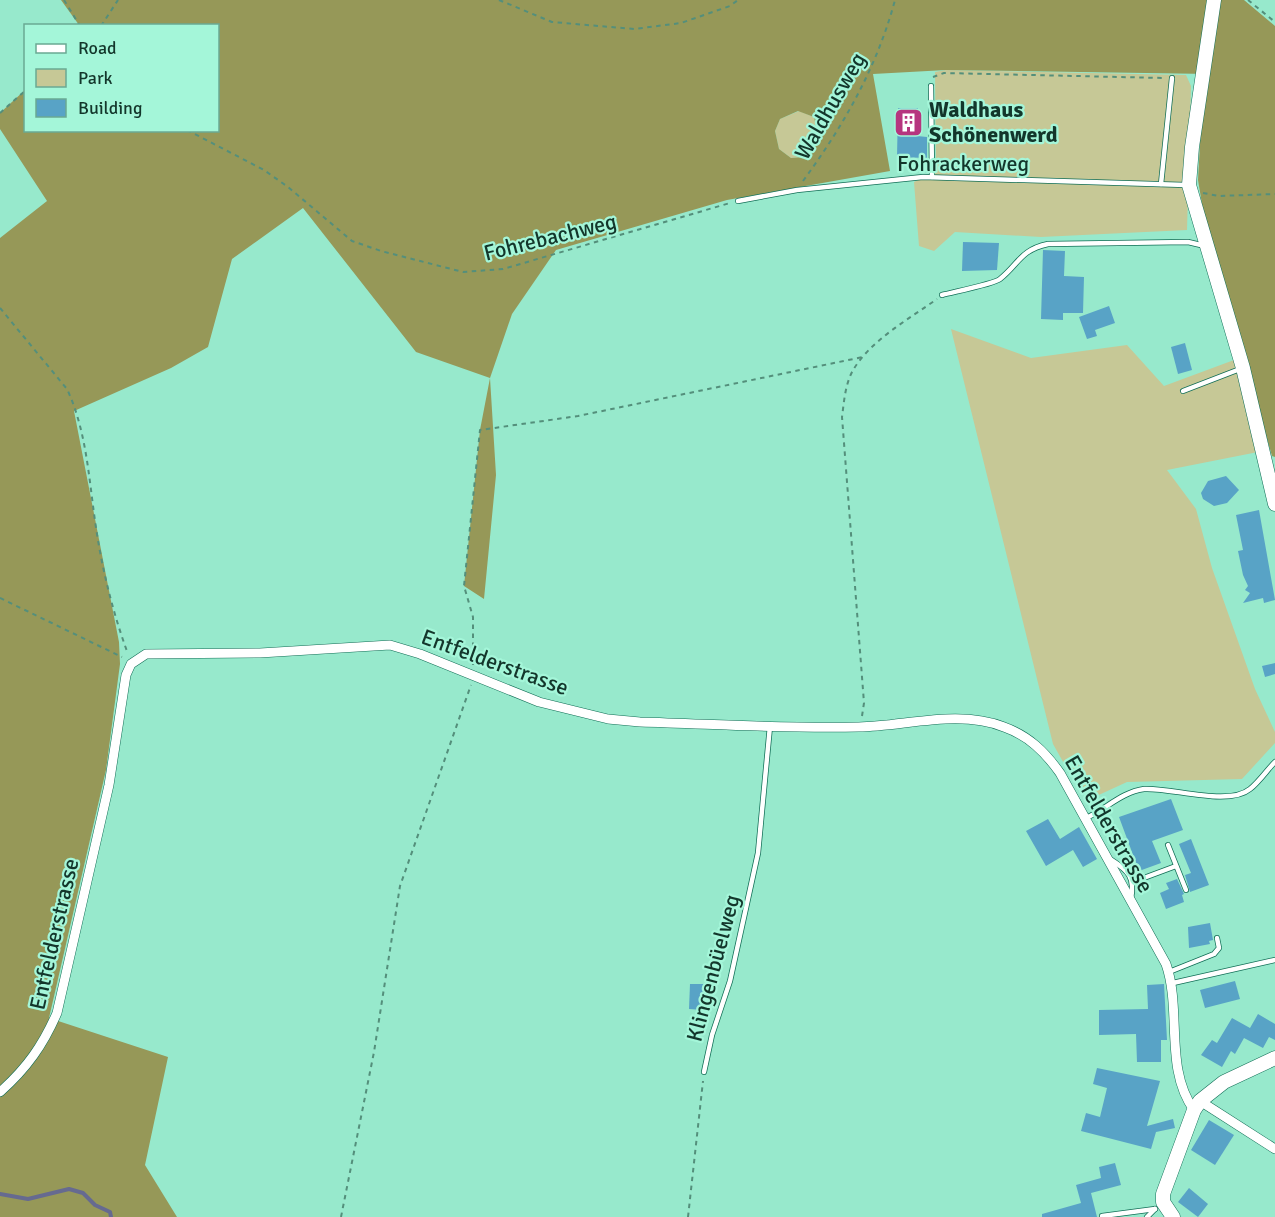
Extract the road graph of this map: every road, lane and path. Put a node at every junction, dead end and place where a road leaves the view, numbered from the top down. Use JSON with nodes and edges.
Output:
{"nodes":[{"id":1,"x":64,"y":0,"type":"edge"},
{"id":2,"x":118,"y":0,"type":"edge"},
{"id":3,"x":499,"y":0,"type":"edge"},
{"id":4,"x":738,"y":0,"type":"edge"},
{"id":5,"x":895,"y":0,"type":"edge"},
{"id":6,"x":1214,"y":0,"type":"edge"},
{"id":7,"x":1248,"y":0,"type":"edge"},
{"id":8,"x":1275,"y":22,"type":"edge"},
{"id":9,"x":79,"y":24,"type":"edge"},
{"id":10,"x":102,"y":24,"type":"edge"},
{"id":11,"x":1172,"y":78,"type":"joint"},
{"id":12,"x":931,"y":86,"type":"joint"},
{"id":13,"x":24,"y":92,"type":"edge"},
{"id":14,"x":0,"y":113,"type":"edge"},
{"id":15,"x":191,"y":132,"type":"edge"},
{"id":16,"x":932,"y":177,"type":"junction"},
{"id":17,"x":1161,"y":184,"type":"junction"},
{"id":18,"x":1189,"y":187,"type":"junction"},
{"id":19,"x":797,"y":190,"type":"junction"},
{"id":20,"x":1275,"y":194,"type":"edge"},
{"id":21,"x":738,"y":201,"type":"joint"},
{"id":22,"x":1205,"y":246,"type":"junction"},
{"id":23,"x":942,"y":296,"type":"joint"},
{"id":24,"x":0,"y":308,"type":"edge"},
{"id":25,"x":863,"y":357,"type":"junction"},
{"id":26,"x":1243,"y":368,"type":"junction"},
{"id":27,"x":1183,"y":391,"type":"dead end"},
{"id":28,"x":1275,"y":504,"type":"edge"},
{"id":29,"x":0,"y":598,"type":"edge"},
{"id":30,"x":472,"y":650,"type":"dead end"},
{"id":31,"x":131,"y":664,"type":"junction"},
{"id":32,"x":474,"y":676,"type":"junction"},
{"id":33,"x":770,"y":726,"type":"junction"},
{"id":34,"x":861,"y":727,"type":"junction"},
{"id":35,"x":1275,"y":762,"type":"edge"},
{"id":36,"x":1084,"y":819,"type":"junction"},
{"id":37,"x":1168,"y":844,"type":"dead end"},
{"id":38,"x":1105,"y":856,"type":"junction"},
{"id":39,"x":1176,"y":866,"type":"junction"},
{"id":40,"x":1133,"y":882,"type":"junction"},
{"id":41,"x":1186,"y":890,"type":"dead end"},
{"id":42,"x":1131,"y":902,"type":"junction"},
{"id":43,"x":1217,"y":938,"type":"dead end"},
{"id":44,"x":1275,"y":960,"type":"edge"},
{"id":45,"x":1169,"y":972,"type":"junction"},
{"id":46,"x":1173,"y":983,"type":"junction"},
{"id":47,"x":1275,"y":1058,"type":"edge"},
{"id":48,"x":704,"y":1072,"type":"joint"},
{"id":49,"x":0,"y":1092,"type":"edge"},
{"id":50,"x":1197,"y":1106,"type":"junction"},
{"id":51,"x":1275,"y":1149,"type":"edge"},
{"id":52,"x":1159,"y":1205,"type":"junction"},
{"id":53,"x":1102,"y":1216,"type":"edge"},
{"id":54,"x":342,"y":1217,"type":"edge"},
{"id":55,"x":688,"y":1217,"type":"edge"},
{"id":56,"x":1147,"y":1217,"type":"edge"},
{"id":57,"x":1173,"y":1217,"type":"edge"}],
"edges":[{"from":1,"to":9,"type":"path"},
{"from":2,"to":10,"type":"path"},
{"from":3,"to":4,"type":"path"},
{"from":5,"to":19,"type":"path","name":"Waldhusweg"},
{"from":6,"to":18,"type":"street"},
{"from":7,"to":8,"type":"path"},
{"from":11,"to":12,"type":"path"},
{"from":11,"to":17,"type":"lane"},
{"from":12,"to":16,"type":"lane"},
{"from":13,"to":14,"type":"path"},
{"from":15,"to":21,"type":"path","name":"Fohrebachweg"},
{"from":16,"to":17,"type":"lane","name":"Fohrackerweg"},
{"from":16,"to":19,"type":"lane","name":"Fohrackerweg"},
{"from":17,"to":18,"type":"lane","name":"Fohrackerweg"},
{"from":18,"to":20,"type":"path"},
{"from":18,"to":22,"type":"street"},
{"from":19,"to":21,"type":"lane","name":"Fohrackerweg"},
{"from":22,"to":23,"type":"lane"},
{"from":22,"to":26,"type":"street"},
{"from":23,"to":25,"type":"path"},
{"from":24,"to":31,"type":"path"},
{"from":25,"to":30,"type":"path"},
{"from":25,"to":34,"type":"path"},
{"from":26,"to":27,"type":"lane"},
{"from":26,"to":28,"type":"street"},
{"from":29,"to":31,"type":"path"},
{"from":31,"to":32,"type":"street","name":"Entfelderstrasse"},
{"from":31,"to":49,"type":"street","name":"Entfelderstrasse"},
{"from":32,"to":33,"type":"street","name":"Entfelderstrasse"},
{"from":32,"to":54,"type":"path"},
{"from":33,"to":34,"type":"street","name":"Entfelderstrasse"},
{"from":33,"to":48,"type":"lane","name":"Klingenbüelweg"},
{"from":34,"to":36,"type":"street","name":"Entfelderstrasse"},
{"from":35,"to":36,"type":"lane"},
{"from":36,"to":38,"type":"street","name":"Entfelderstrasse"},
{"from":37,"to":39,"type":"lane"},
{"from":38,"to":40,"type":"lane"},
{"from":38,"to":42,"type":"street","name":"Entfelderstrasse"},
{"from":39,"to":40,"type":"lane"},
{"from":39,"to":41,"type":"lane"},
{"from":40,"to":42,"type":"lane"},
{"from":42,"to":45,"type":"street","name":"Entfelderstrasse"},
{"from":43,"to":45,"type":"lane"},
{"from":44,"to":46,"type":"lane"},
{"from":45,"to":46,"type":"street","name":"Entfelderstrasse"},
{"from":46,"to":50,"type":"street","name":"Entfelderstrasse"},
{"from":47,"to":50,"type":"street"},
{"from":48,"to":55,"type":"path","name":"Klingenbüelweg"},
{"from":50,"to":51,"type":"street"},
{"from":50,"to":52,"type":"street"},
{"from":52,"to":53,"type":"lane"},
{"from":52,"to":56,"type":"lane"},
{"from":52,"to":57,"type":"street"}]}
